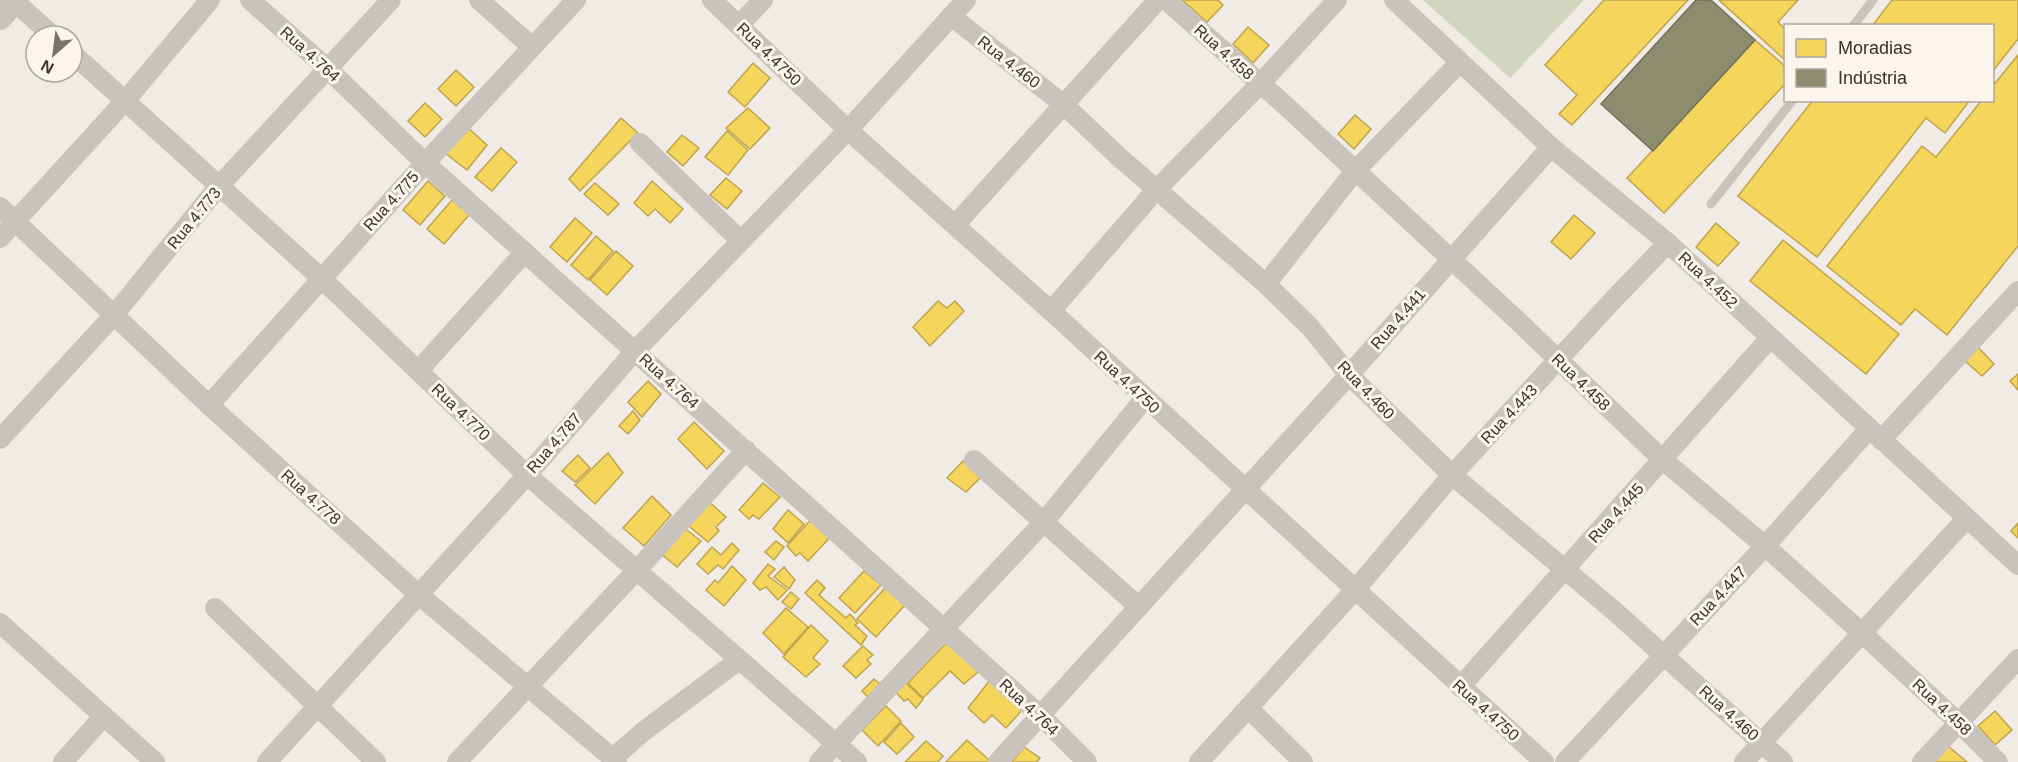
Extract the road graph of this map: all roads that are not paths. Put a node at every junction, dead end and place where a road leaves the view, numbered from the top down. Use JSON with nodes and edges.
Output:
{"nodes":[{"id":1,"x":210,"y":0,"type":"edge"},
{"id":2,"x":250,"y":0,"type":"edge"},
{"id":3,"x":391,"y":0,"type":"edge"},
{"id":4,"x":478,"y":0,"type":"edge"},
{"id":5,"x":576,"y":0,"type":"edge"},
{"id":6,"x":712,"y":0,"type":"edge"},
{"id":7,"x":763,"y":0,"type":"edge"},
{"id":8,"x":966,"y":0,"type":"edge"},
{"id":9,"x":1158,"y":0,"type":"edge"},
{"id":10,"x":1166,"y":0,"type":"edge"},
{"id":11,"x":1337,"y":0,"type":"edge"},
{"id":12,"x":1394,"y":0,"type":"edge"},
{"id":13,"x":1873,"y":0,"type":"edge"},
{"id":14,"x":11,"y":5,"type":"edge"},
{"id":15,"x":951,"y":16,"type":"junction"},
{"id":16,"x":37,"y":24,"type":"edge"},
{"id":17,"x":1855,"y":24,"type":"edge"},
{"id":18,"x":739,"y":25,"type":"junction"},
{"id":19,"x":532,"y":47,"type":"junction"},
{"id":20,"x":1459,"y":63,"type":"junction"},
{"id":21,"x":84,"y":64,"type":"edge"},
{"id":22,"x":327,"y":68,"type":"junction"},
{"id":23,"x":1260,"y":84,"type":"junction"},
{"id":24,"x":125,"y":100,"type":"junction"},
{"id":25,"x":1791,"y":102,"type":"edge"},
{"id":26,"x":1064,"y":104,"type":"junction"},
{"id":27,"x":848,"y":129,"type":"junction"},
{"id":28,"x":640,"y":143,"type":"dead end"},
{"id":29,"x":1551,"y":147,"type":"junction"},
{"id":30,"x":425,"y":163,"type":"junction"},
{"id":31,"x":1355,"y":171,"type":"junction"},
{"id":32,"x":219,"y":186,"type":"junction"},
{"id":33,"x":1156,"y":190,"type":"junction"},
{"id":34,"x":1711,"y":204,"type":"dead end"},
{"id":35,"x":0,"y":207,"type":"edge"},
{"id":36,"x":15,"y":223,"type":"junction"},
{"id":37,"x":955,"y":225,"type":"junction"},
{"id":38,"x":0,"y":238,"type":"edge"},
{"id":39,"x":741,"y":241,"type":"junction"},
{"id":40,"x":1668,"y":243,"type":"junction"},
{"id":41,"x":525,"y":252,"type":"junction"},
{"id":42,"x":1451,"y":260,"type":"junction"},
{"id":43,"x":321,"y":278,"type":"junction"},
{"id":44,"x":1266,"y":284,"type":"junction"},
{"id":45,"x":2018,"y":291,"type":"edge"},
{"id":46,"x":1051,"y":311,"type":"junction"},
{"id":47,"x":114,"y":315,"type":"junction"},
{"id":48,"x":1770,"y":338,"type":"junction"},
{"id":49,"x":635,"y":351,"type":"junction"},
{"id":50,"x":1559,"y":360,"type":"junction"},
{"id":51,"x":418,"y":371,"type":"junction"},
{"id":52,"x":1349,"y":375,"type":"junction"},
{"id":53,"x":1145,"y":398,"type":"junction"},
{"id":54,"x":209,"y":405,"type":"junction"},
{"id":55,"x":4,"y":428,"type":"edge"},
{"id":56,"x":1875,"y":434,"type":"junction"},
{"id":57,"x":746,"y":450,"type":"junction"},
{"id":58,"x":974,"y":460,"type":"dead end"},
{"id":59,"x":1663,"y":460,"type":"junction"},
{"id":60,"x":527,"y":475,"type":"junction"},
{"id":61,"x":1452,"y":475,"type":"junction"},
{"id":62,"x":1245,"y":490,"type":"junction"},
{"id":63,"x":1966,"y":519,"type":"junction"},
{"id":64,"x":1043,"y":523,"type":"junction"},
{"id":65,"x":1765,"y":546,"type":"junction"},
{"id":66,"x":2018,"y":565,"type":"edge"},
{"id":67,"x":1566,"y":569,"type":"junction"},
{"id":68,"x":636,"y":571,"type":"junction"},
{"id":69,"x":1355,"y":590,"type":"junction"},
{"id":70,"x":418,"y":594,"type":"junction"},
{"id":71,"x":1139,"y":607,"type":"junction"},
{"id":72,"x":215,"y":608,"type":"dead end"},
{"id":73,"x":1,"y":626,"type":"edge"},
{"id":74,"x":945,"y":629,"type":"junction"},
{"id":75,"x":1862,"y":633,"type":"junction"},
{"id":76,"x":1664,"y":654,"type":"junction"},
{"id":77,"x":2018,"y":659,"type":"edge"},
{"id":78,"x":739,"y":660,"type":"junction"},
{"id":79,"x":1460,"y":687,"type":"junction"},
{"id":80,"x":528,"y":688,"type":"junction"},
{"id":81,"x":316,"y":707,"type":"junction"},
{"id":82,"x":1248,"y":708,"type":"junction"},
{"id":83,"x":104,"y":716,"type":"junction"},
{"id":84,"x":1041,"y":716,"type":"junction"},
{"id":85,"x":1958,"y":722,"type":"junction"},
{"id":86,"x":837,"y":743,"type":"junction"},
{"id":87,"x":1763,"y":743,"type":"junction"},
{"id":88,"x":615,"y":760,"type":"edge"},
{"id":89,"x":63,"y":762,"type":"edge"},
{"id":90,"x":154,"y":762,"type":"edge"},
{"id":91,"x":267,"y":762,"type":"edge"},
{"id":92,"x":376,"y":762,"type":"edge"},
{"id":93,"x":457,"y":762,"type":"edge"},
{"id":94,"x":819,"y":762,"type":"edge"},
{"id":95,"x":857,"y":762,"type":"edge"},
{"id":96,"x":998,"y":762,"type":"edge"},
{"id":97,"x":1087,"y":762,"type":"edge"},
{"id":98,"x":1199,"y":762,"type":"edge"},
{"id":99,"x":1303,"y":762,"type":"edge"},
{"id":100,"x":1544,"y":762,"type":"edge"},
{"id":101,"x":1565,"y":762,"type":"edge"},
{"id":102,"x":1744,"y":762,"type":"edge"},
{"id":103,"x":1783,"y":762,"type":"edge"},
{"id":104,"x":1922,"y":762,"type":"edge"},
{"id":105,"x":1998,"y":762,"type":"edge"}],
"edges":[{"from":1,"to":24,"type":"street"},
{"from":2,"to":22,"type":"street","name":"Rua 4.764"},
{"from":3,"to":22,"type":"street","name":"Rua 4.773"},
{"from":4,"to":19,"type":"street"},
{"from":5,"to":19,"type":"street","name":"Rua 4.775"},
{"from":6,"to":18,"type":"street","name":"Rua 4.4750"},
{"from":7,"to":18,"type":"street"},
{"from":8,"to":15,"type":"street","name":"Rua 4.787"},
{"from":9,"to":26,"type":"street"},
{"from":10,"to":23,"type":"street","name":"Rua 4.458"},
{"from":11,"to":23,"type":"street"},
{"from":12,"to":20,"type":"street","name":"Rua 4.452"},
{"from":13,"to":17,"type":"lane"},
{"from":14,"to":16,"type":"street"},
{"from":15,"to":26,"type":"street","name":"Rua 4.460"},
{"from":15,"to":27,"type":"street","name":"Rua 4.787"},
{"from":18,"to":27,"type":"street","name":"Rua 4.4750"},
{"from":19,"to":30,"type":"street","name":"Rua 4.775"},
{"from":20,"to":29,"type":"street","name":"Rua 4.452"},
{"from":20,"to":31,"type":"street"},
{"from":21,"to":24,"type":"street","name":"Rua 4.770"},
{"from":22,"to":30,"type":"street","name":"Rua 4.764"},
{"from":22,"to":32,"type":"street","name":"Rua 4.773"},
{"from":23,"to":31,"type":"street","name":"Rua 4.458"},
{"from":23,"to":33,"type":"street"},
{"from":24,"to":32,"type":"street","name":"Rua 4.770"},
{"from":24,"to":36,"type":"street"},
{"from":25,"to":34,"type":"lane"},
{"from":26,"to":33,"type":"street","name":"Rua 4.460"},
{"from":26,"to":37,"type":"street"},
{"from":27,"to":37,"type":"street","name":"Rua 4.4750"},
{"from":27,"to":39,"type":"street","name":"Rua 4.787"},
{"from":28,"to":39,"type":"street"},
{"from":29,"to":40,"type":"street","name":"Rua 4.452"},
{"from":29,"to":42,"type":"street","name":"Rua 4.441"},
{"from":30,"to":41,"type":"street","name":"Rua 4.764"},
{"from":30,"to":43,"type":"street","name":"Rua 4.775"},
{"from":31,"to":42,"type":"street","name":"Rua 4.458"},
{"from":31,"to":44,"type":"street"},
{"from":32,"to":43,"type":"street","name":"Rua 4.770"},
{"from":32,"to":47,"type":"street","name":"Rua 4.773"},
{"from":33,"to":44,"type":"street","name":"Rua 4.460"},
{"from":33,"to":46,"type":"street"},
{"from":35,"to":36,"type":"street","name":"Rua 4.778"},
{"from":36,"to":38,"type":"street"},
{"from":36,"to":47,"type":"street","name":"Rua 4.778"},
{"from":37,"to":46,"type":"street","name":"Rua 4.4750"},
{"from":39,"to":49,"type":"street","name":"Rua 4.787"},
{"from":40,"to":48,"type":"street","name":"Rua 4.452"},
{"from":40,"to":50,"type":"street","name":"Rua 4.443"},
{"from":41,"to":49,"type":"street","name":"Rua 4.764"},
{"from":41,"to":51,"type":"street"},
{"from":42,"to":50,"type":"street","name":"Rua 4.458"},
{"from":42,"to":52,"type":"street","name":"Rua 4.441"},
{"from":43,"to":51,"type":"street","name":"Rua 4.770"},
{"from":43,"to":54,"type":"street","name":"Rua 4.775"},
{"from":44,"to":52,"type":"street","name":"Rua 4.460"},
{"from":45,"to":56,"type":"street","name":"Rua 4.447"},
{"from":46,"to":53,"type":"street","name":"Rua 4.4750"},
{"from":47,"to":54,"type":"street","name":"Rua 4.778"},
{"from":47,"to":55,"type":"street","name":"Rua 4.773"},
{"from":48,"to":56,"type":"street","name":"Rua 4.452"},
{"from":48,"to":59,"type":"street","name":"Rua 4.445"},
{"from":49,"to":57,"type":"street","name":"Rua 4.764"},
{"from":49,"to":60,"type":"street","name":"Rua 4.787"},
{"from":50,"to":59,"type":"street","name":"Rua 4.458"},
{"from":50,"to":61,"type":"street","name":"Rua 4.443"},
{"from":51,"to":60,"type":"street","name":"Rua 4.770"},
{"from":52,"to":61,"type":"street","name":"Rua 4.460"},
{"from":52,"to":62,"type":"street","name":"Rua 4.441"},
{"from":53,"to":62,"type":"street","name":"Rua 4.4750"},
{"from":53,"to":64,"type":"street"},
{"from":54,"to":70,"type":"street","name":"Rua 4.778"},
{"from":56,"to":63,"type":"street","name":"Rua 4.452"},
{"from":56,"to":65,"type":"street","name":"Rua 4.447"},
{"from":57,"to":68,"type":"street"},
{"from":57,"to":74,"type":"street","name":"Rua 4.764"},
{"from":58,"to":64,"type":"street"},
{"from":59,"to":65,"type":"street","name":"Rua 4.458"},
{"from":59,"to":67,"type":"street","name":"Rua 4.445"},
{"from":60,"to":68,"type":"street","name":"Rua 4.770"},
{"from":60,"to":70,"type":"street","name":"Rua 4.787"},
{"from":61,"to":67,"type":"street","name":"Rua 4.460"},
{"from":61,"to":69,"type":"street","name":"Rua 4.443"},
{"from":62,"to":69,"type":"street","name":"Rua 4.4750"},
{"from":62,"to":71,"type":"street","name":"Rua 4.441"},
{"from":63,"to":66,"type":"street","name":"Rua 4.452"},
{"from":63,"to":75,"type":"street"},
{"from":64,"to":71,"type":"street"},
{"from":64,"to":74,"type":"street"},
{"from":65,"to":75,"type":"street","name":"Rua 4.458"},
{"from":65,"to":76,"type":"street","name":"Rua 4.447"},
{"from":67,"to":76,"type":"street","name":"Rua 4.460"},
{"from":67,"to":79,"type":"street","name":"Rua 4.445"},
{"from":68,"to":78,"type":"street","name":"Rua 4.770"},
{"from":68,"to":80,"type":"street"},
{"from":69,"to":79,"type":"street","name":"Rua 4.4750"},
{"from":69,"to":82,"type":"street","name":"Rua 4.443"},
{"from":70,"to":80,"type":"street","name":"Rua 4.778"},
{"from":70,"to":81,"type":"street","name":"Rua 4.787"},
{"from":71,"to":84,"type":"street","name":"Rua 4.441"},
{"from":72,"to":81,"type":"street"},
{"from":73,"to":83,"type":"street"},
{"from":74,"to":84,"type":"street","name":"Rua 4.764"},
{"from":74,"to":86,"type":"street"},
{"from":75,"to":85,"type":"street","name":"Rua 4.458"},
{"from":75,"to":87,"type":"street"},
{"from":76,"to":87,"type":"street","name":"Rua 4.460"},
{"from":76,"to":101,"type":"street","name":"Rua 4.447"},
{"from":77,"to":85,"type":"street"},
{"from":78,"to":86,"type":"street","name":"Rua 4.770"},
{"from":78,"to":88,"type":"street"},
{"from":79,"to":100,"type":"street","name":"Rua 4.4750"},
{"from":80,"to":88,"type":"street","name":"Rua 4.778"},
{"from":80,"to":93,"type":"street"},
{"from":81,"to":91,"type":"street","name":"Rua 4.787"},
{"from":81,"to":92,"type":"street"},
{"from":82,"to":98,"type":"street","name":"Rua 4.443"},
{"from":82,"to":99,"type":"street"},
{"from":83,"to":89,"type":"street"},
{"from":83,"to":90,"type":"street"},
{"from":84,"to":96,"type":"street","name":"Rua 4.441"},
{"from":84,"to":97,"type":"street","name":"Rua 4.764"},
{"from":85,"to":104,"type":"street"},
{"from":85,"to":105,"type":"street","name":"Rua 4.458"},
{"from":86,"to":94,"type":"street"},
{"from":86,"to":95,"type":"street","name":"Rua 4.770"},
{"from":87,"to":102,"type":"street"},
{"from":87,"to":103,"type":"street","name":"Rua 4.460"}]}
